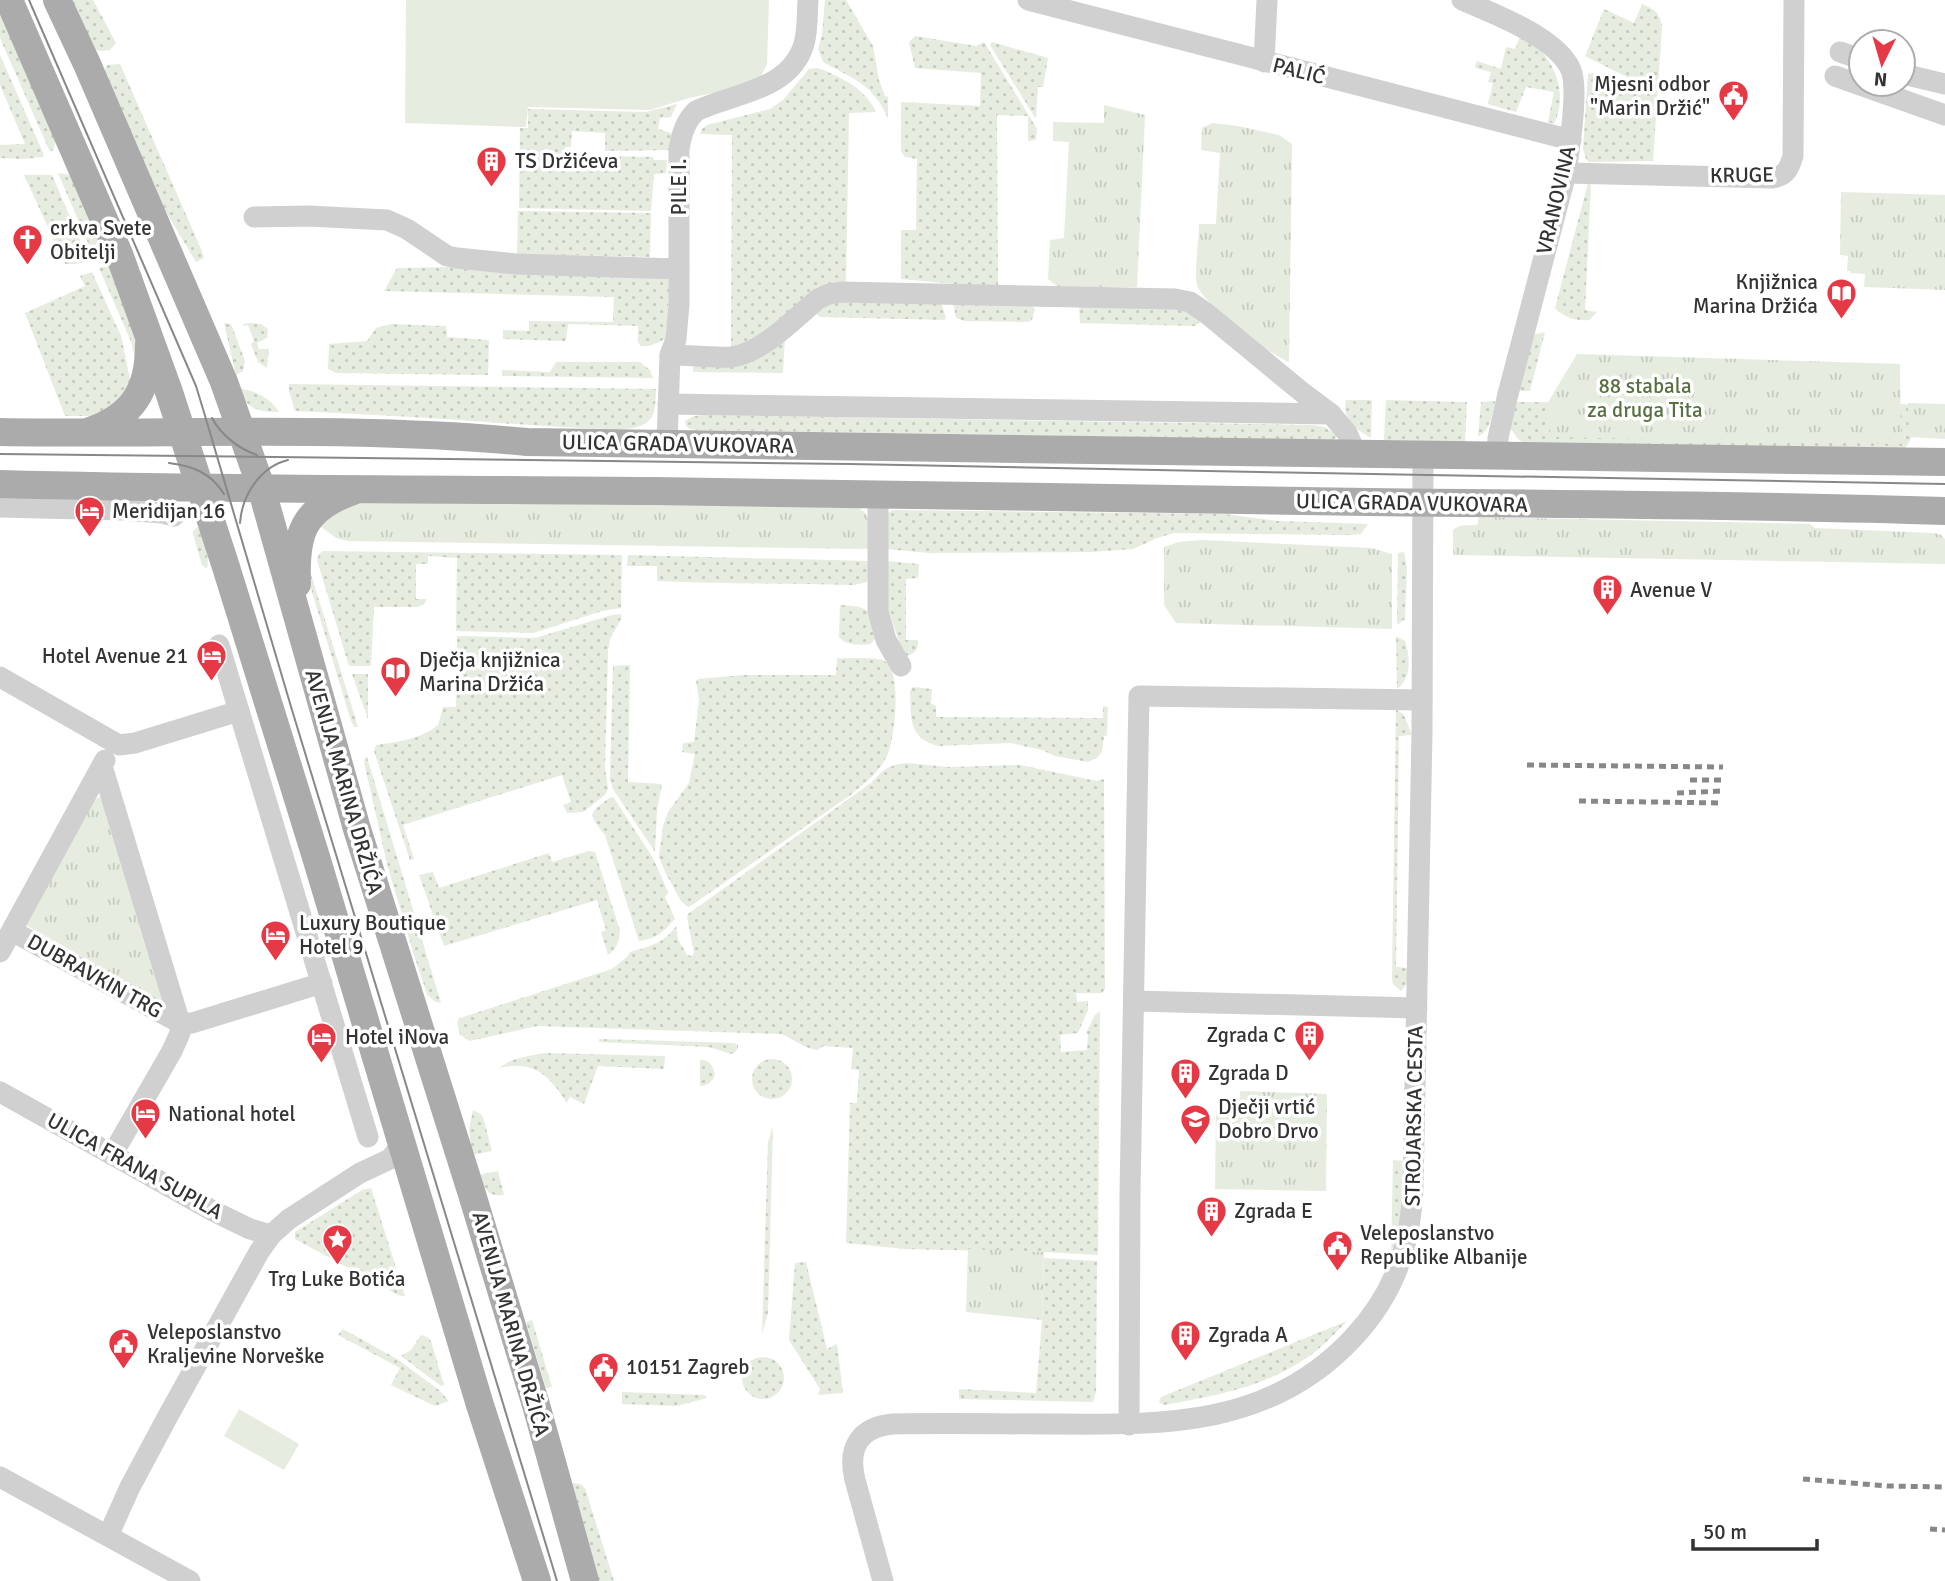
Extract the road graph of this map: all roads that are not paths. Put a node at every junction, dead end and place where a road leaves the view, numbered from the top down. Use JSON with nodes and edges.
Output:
{"nodes":[{"id":1,"x":9,"y":0,"type":"edge"},
{"id":2,"x":57,"y":0,"type":"edge"},
{"id":3,"x":808,"y":0,"type":"edge"},
{"id":4,"x":1028,"y":0,"type":"edge"},
{"id":5,"x":1267,"y":0,"type":"edge"},
{"id":6,"x":1462,"y":0,"type":"edge"},
{"id":7,"x":1794,"y":0,"type":"edge"},
{"id":8,"x":1840,"y":52,"type":"dead end"},
{"id":9,"x":1847,"y":54,"type":"edge"},
{"id":10,"x":1264,"y":62,"type":"junction"},
{"id":11,"x":1835,"y":76,"type":"dead end"},
{"id":12,"x":1917,"y":77,"type":"edge"},
{"id":13,"x":1945,"y":84,"type":"edge"},
{"id":14,"x":1945,"y":114,"type":"edge"},
{"id":15,"x":1571,"y":140,"type":"junction"},
{"id":16,"x":1566,"y":173,"type":"junction"},
{"id":17,"x":254,"y":217,"type":"dead end"},
{"id":18,"x":679,"y":269,"type":"junction"},
{"id":19,"x":147,"y":332,"type":"junction"},
{"id":20,"x":670,"y":355,"type":"junction"},
{"id":21,"x":668,"y":404,"type":"junction"},
{"id":22,"x":1331,"y":414,"type":"junction"},
{"id":23,"x":0,"y":432,"type":"edge"},
{"id":24,"x":81,"y":433,"type":"junction"},
{"id":25,"x":183,"y":433,"type":"junction"},
{"id":26,"x":241,"y":433,"type":"junction"},
{"id":27,"x":667,"y":443,"type":"junction"},
{"id":28,"x":1356,"y":453,"type":"junction"},
{"id":29,"x":1423,"y":454,"type":"junction"},
{"id":30,"x":1497,"y":456,"type":"junction"},
{"id":31,"x":1945,"y":462,"type":"edge"},
{"id":32,"x":0,"y":484,"type":"edge"},
{"id":33,"x":201,"y":488,"type":"junction"},
{"id":34,"x":261,"y":488,"type":"junction"},
{"id":35,"x":372,"y":488,"type":"junction"},
{"id":36,"x":878,"y":493,"type":"junction"},
{"id":37,"x":1422,"y":503,"type":"junction"},
{"id":38,"x":0,"y":507,"type":"edge"},
{"id":39,"x":1945,"y":511,"type":"edge"},
{"id":40,"x":173,"y":516,"type":"dead end"},
{"id":41,"x":298,"y":622,"type":"junction"},
{"id":42,"x":219,"y":645,"type":"dead end"},
{"id":43,"x":901,"y":666,"type":"dead end"},
{"id":44,"x":0,"y":677,"type":"edge"},
{"id":45,"x":1422,"y":700,"type":"junction"},
{"id":46,"x":239,"y":710,"type":"junction"},
{"id":47,"x":113,"y":742,"type":"junction"},
{"id":48,"x":102,"y":766,"type":"junction"},
{"id":49,"x":12,"y":931,"type":"junction"},
{"id":50,"x":0,"y":952,"type":"edge"},
{"id":51,"x":322,"y":983,"type":"junction"},
{"id":52,"x":1134,"y":1002,"type":"junction"},
{"id":53,"x":1416,"y":1008,"type":"junction"},
{"id":54,"x":180,"y":1023,"type":"junction"},
{"id":55,"x":0,"y":1092,"type":"edge"},
{"id":56,"x":368,"y":1137,"type":"dead end"},
{"id":57,"x":401,"y":1141,"type":"junction"},
{"id":58,"x":112,"y":1155,"type":"junction"},
{"id":59,"x":271,"y":1236,"type":"junction"},
{"id":60,"x":1129,"y":1424,"type":"junction"},
{"id":61,"x":0,"y":1477,"type":"edge"},
{"id":62,"x":108,"y":1536,"type":"junction"},
{"id":63,"x":190,"y":1581,"type":"edge"},
{"id":64,"x":537,"y":1581,"type":"edge"},
{"id":65,"x":585,"y":1581,"type":"edge"},
{"id":66,"x":883,"y":1581,"type":"edge"}],
"edges":[{"from":1,"to":19,"type":"main road"},
{"from":2,"to":26,"type":"main road","name":"AVENIJA MARINA DRŽIĆA"},
{"from":3,"to":18,"type":"street","name":"PILE I."},
{"from":4,"to":10,"type":"street","name":"PALIĆ"},
{"from":5,"to":10,"type":"street"},
{"from":6,"to":15,"type":"street","name":"VRANOVINA"},
{"from":7,"to":16,"type":"street","name":"KRUGE"},
{"from":8,"to":9,"type":"street"},
{"from":10,"to":15,"type":"street","name":"PALIĆ"},
{"from":11,"to":14,"type":"street"},
{"from":12,"to":13,"type":"street"},
{"from":15,"to":16,"type":"street","name":"VRANOVINA"},
{"from":16,"to":30,"type":"street","name":"VRANOVINA"},
{"from":17,"to":18,"type":"street"},
{"from":18,"to":20,"type":"street","name":"PILE I."},
{"from":19,"to":24,"type":"main road"},
{"from":19,"to":25,"type":"main road"},
{"from":20,"to":21,"type":"street","name":"PILE I."},
{"from":20,"to":22,"type":"street"},
{"from":21,"to":22,"type":"street","name":"ULICA GRADA VUKOVARA"},
{"from":21,"to":27,"type":"street","name":"PILE I."},
{"from":22,"to":28,"type":"street"},
{"from":23,"to":24,"type":"main road","name":"ULICA GRADA VUKOVARA"},
{"from":24,"to":25,"type":"main road","name":"ULICA GRADA VUKOVARA"},
{"from":25,"to":26,"type":"main road","name":"ULICA GRADA VUKOVARA"},
{"from":25,"to":33,"type":"main road"},
{"from":26,"to":27,"type":"main road","name":"ULICA GRADA VUKOVARA"},
{"from":26,"to":34,"type":"main road","name":"AVENIJA MARINA DRŽIĆA"},
{"from":27,"to":28,"type":"main road","name":"ULICA GRADA VUKOVARA"},
{"from":28,"to":29,"type":"main road","name":"ULICA GRADA VUKOVARA"},
{"from":29,"to":30,"type":"main road","name":"ULICA GRADA VUKOVARA"},
{"from":29,"to":37,"type":"street","name":"STROJARSKA CESTA"},
{"from":30,"to":31,"type":"main road","name":"ULICA GRADA VUKOVARA"},
{"from":32,"to":33,"type":"main road","name":"ULICA GRADA VUKOVARA"},
{"from":33,"to":34,"type":"main road","name":"ULICA GRADA VUKOVARA"},
{"from":33,"to":57,"type":"main road"},
{"from":34,"to":35,"type":"main road","name":"ULICA GRADA VUKOVARA"},
{"from":34,"to":41,"type":"main road","name":"AVENIJA MARINA DRŽIĆA"},
{"from":35,"to":36,"type":"main road","name":"ULICA GRADA VUKOVARA"},
{"from":35,"to":41,"type":"main road"},
{"from":36,"to":37,"type":"main road","name":"ULICA GRADA VUKOVARA"},
{"from":36,"to":43,"type":"street"},
{"from":37,"to":39,"type":"main road","name":"ULICA GRADA VUKOVARA"},
{"from":37,"to":45,"type":"street","name":"STROJARSKA CESTA"},
{"from":38,"to":40,"type":"street"},
{"from":41,"to":65,"type":"main road","name":"AVENIJA MARINA DRŽIĆA"},
{"from":42,"to":46,"type":"street"},
{"from":44,"to":47,"type":"street"},
{"from":45,"to":52,"type":"street"},
{"from":45,"to":53,"type":"street","name":"STROJARSKA CESTA"},
{"from":46,"to":47,"type":"street"},
{"from":46,"to":51,"type":"street"},
{"from":47,"to":48,"type":"street","name":"DUBRAVKIN TRG"},
{"from":48,"to":49,"type":"street","name":"DUBRAVKIN TRG"},
{"from":48,"to":54,"type":"street","name":"DUBRAVKIN TRG"},
{"from":49,"to":50,"type":"street"},
{"from":49,"to":54,"type":"street","name":"DUBRAVKIN TRG"},
{"from":51,"to":54,"type":"street"},
{"from":51,"to":56,"type":"street"},
{"from":52,"to":53,"type":"street","name":"STROJARSKA CESTA"},
{"from":52,"to":60,"type":"street"},
{"from":53,"to":60,"type":"street","name":"STROJARSKA CESTA"},
{"from":54,"to":58,"type":"street"},
{"from":55,"to":58,"type":"street","name":"ULICA FRANA SUPILA"},
{"from":57,"to":59,"type":"street"},
{"from":57,"to":64,"type":"main road"},
{"from":58,"to":59,"type":"street","name":"ULICA FRANA SUPILA"},
{"from":59,"to":62,"type":"street"},
{"from":60,"to":66,"type":"street","name":"STROJARSKA CESTA"},
{"from":61,"to":62,"type":"street"},
{"from":62,"to":63,"type":"street"}]}
